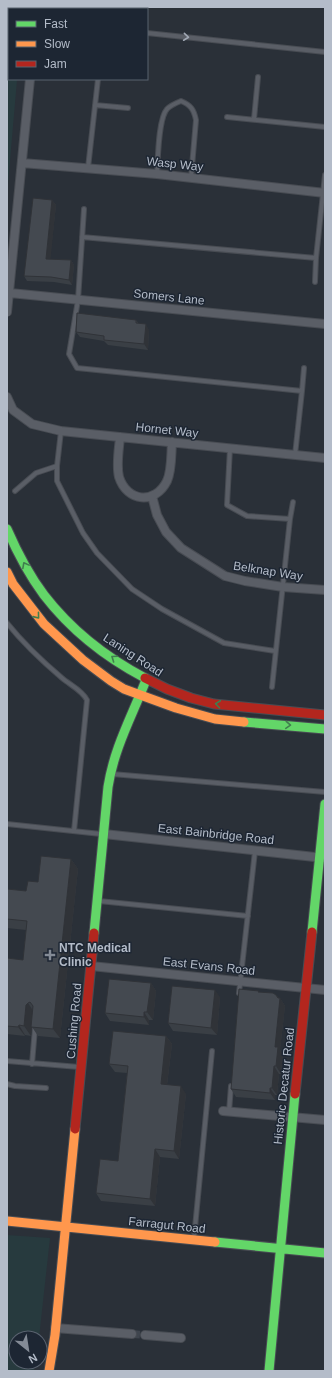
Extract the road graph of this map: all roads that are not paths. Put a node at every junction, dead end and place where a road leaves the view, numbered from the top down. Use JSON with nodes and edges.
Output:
{"nodes":[{"id":1,"x":148,"y":33,"type":"edge"},
{"id":2,"x":325,"y":52,"type":"edge"},
{"id":3,"x":258,"y":77,"type":"dead end"},
{"id":4,"x":30,"y":80,"type":"edge"},
{"id":5,"x":98,"y":80,"type":"edge"},
{"id":6,"x":95,"y":105,"type":"junction"},
{"id":7,"x":128,"y":108,"type":"dead end"},
{"id":8,"x":228,"y":117,"type":"dead end"},
{"id":9,"x":254,"y":119,"type":"junction"},
{"id":10,"x":325,"y":127,"type":"edge"},
{"id":11,"x":22,"y":163,"type":"junction"},
{"id":12,"x":88,"y":168,"type":"junction"},
{"id":13,"x":157,"y":174,"type":"junction"},
{"id":14,"x":325,"y":175,"type":"edge"},
{"id":15,"x":191,"y":178,"type":"junction"},
{"id":16,"x":324,"y":193,"type":"edge"},
{"id":17,"x":84,"y":209,"type":"dead end"},
{"id":18,"x":82,"y":237,"type":"junction"},
{"id":19,"x":316,"y":258,"type":"junction"},
{"id":20,"x":315,"y":282,"type":"dead end"},
{"id":21,"x":10,"y":293,"type":"junction"},
{"id":22,"x":78,"y":300,"type":"junction"},
{"id":23,"x":7,"y":312,"type":"edge"},
{"id":24,"x":325,"y":324,"type":"edge"},
{"id":25,"x":304,"y":368,"type":"dead end"},
{"id":26,"x":302,"y":391,"type":"junction"},
{"id":27,"x":7,"y":397,"type":"edge"},
{"id":28,"x":10,"y":412,"type":"edge"},
{"id":29,"x":61,"y":431,"type":"junction"},
{"id":30,"x":120,"y":437,"type":"junction"},
{"id":31,"x":172,"y":442,"type":"junction"},
{"id":32,"x":230,"y":448,"type":"junction"},
{"id":33,"x":295,"y":455,"type":"junction"},
{"id":34,"x":325,"y":458,"type":"edge"},
{"id":35,"x":57,"y":466,"type":"junction"},
{"id":36,"x":15,"y":491,"type":"dead end"},
{"id":37,"x":152,"y":496,"type":"junction"},
{"id":38,"x":294,"y":502,"type":"dead end"},
{"id":39,"x":290,"y":519,"type":"junction"},
{"id":40,"x":7,"y":529,"type":"edge"},
{"id":41,"x":7,"y":572,"type":"edge"},
{"id":42,"x":282,"y":587,"type":"junction"},
{"id":43,"x":325,"y":590,"type":"edge"},
{"id":44,"x":7,"y":623,"type":"edge"},
{"id":45,"x":275,"y":651,"type":"junction"},
{"id":46,"x":146,"y":680,"type":"junction"},
{"id":47,"x":272,"y":687,"type":"dead end"},
{"id":48,"x":140,"y":696,"type":"junction"},
{"id":49,"x":325,"y":715,"type":"edge"},
{"id":50,"x":325,"y":729,"type":"edge"},
{"id":51,"x":110,"y":774,"type":"junction"},
{"id":52,"x":325,"y":792,"type":"edge"},
{"id":53,"x":325,"y":804,"type":"edge"},
{"id":54,"x":7,"y":824,"type":"edge"},
{"id":55,"x":74,"y":831,"type":"junction"},
{"id":56,"x":104,"y":834,"type":"junction"},
{"id":57,"x":255,"y":851,"type":"junction"},
{"id":58,"x":322,"y":858,"type":"edge"},
{"id":59,"x":98,"y":901,"type":"junction"},
{"id":60,"x":248,"y":916,"type":"junction"},
{"id":61,"x":91,"y":966,"type":"junction"},
{"id":62,"x":240,"y":981,"type":"junction"},
{"id":63,"x":306,"y":988,"type":"junction"},
{"id":64,"x":325,"y":990,"type":"edge"},
{"id":65,"x":239,"y":998,"type":"edge"},
{"id":66,"x":36,"y":1022,"type":"edge"},
{"id":67,"x":212,"y":1051,"type":"dead end"},
{"id":68,"x":7,"y":1061,"type":"edge"},
{"id":69,"x":32,"y":1064,"type":"junction"},
{"id":70,"x":82,"y":1067,"type":"junction"},
{"id":71,"x":232,"y":1081,"type":"edge"},
{"id":72,"x":7,"y":1084,"type":"edge"},
{"id":73,"x":46,"y":1088,"type":"dead end"},
{"id":74,"x":226,"y":1111,"type":"joint"},
{"id":75,"x":293,"y":1117,"type":"junction"},
{"id":76,"x":325,"y":1120,"type":"edge"},
{"id":77,"x":7,"y":1221,"type":"edge"},
{"id":78,"x":66,"y":1227,"type":"junction"},
{"id":79,"x":194,"y":1240,"type":"junction"},
{"id":80,"x":280,"y":1248,"type":"junction"},
{"id":81,"x":325,"y":1253,"type":"edge"},
{"id":82,"x":55,"y":1328,"type":"junction"},
{"id":83,"x":132,"y":1334,"type":"tunnel mouth"},
{"id":84,"x":145,"y":1335,"type":"tunnel mouth"},
{"id":85,"x":181,"y":1338,"type":"dead end"},
{"id":86,"x":49,"y":1371,"type":"edge"},
{"id":87,"x":269,"y":1371,"type":"edge"}],
"edges":[{"from":1,"to":2,"type":"lane","one_way":true},
{"from":3,"to":9,"type":"lane"},
{"from":4,"to":11,"type":"street"},
{"from":5,"to":6,"type":"lane"},
{"from":6,"to":7,"type":"lane"},
{"from":6,"to":12,"type":"lane"},
{"from":8,"to":9,"type":"lane"},
{"from":9,"to":10,"type":"lane"},
{"from":11,"to":12,"type":"street","name":"Wasp Way"},
{"from":11,"to":21,"type":"street"},
{"from":12,"to":13,"type":"street","name":"Wasp Way"},
{"from":13,"to":15,"type":"street","name":"Wasp Way"},
{"from":13,"to":15,"type":"lane"},
{"from":14,"to":16,"type":"lane"},
{"from":15,"to":16,"type":"street","name":"Wasp Way"},
{"from":16,"to":19,"type":"lane"},
{"from":17,"to":18,"type":"lane"},
{"from":18,"to":19,"type":"lane"},
{"from":18,"to":22,"type":"lane"},
{"from":19,"to":20,"type":"lane"},
{"from":21,"to":22,"type":"street","name":"Somers Lane"},
{"from":21,"to":23,"type":"street"},
{"from":22,"to":24,"type":"street","name":"Somers Lane"},
{"from":22,"to":26,"type":"lane"},
{"from":25,"to":26,"type":"lane"},
{"from":26,"to":33,"type":"lane"},
{"from":27,"to":28,"type":"street"},
{"from":28,"to":29,"type":"street","name":"Hornet Way"},
{"from":29,"to":30,"type":"street","name":"Hornet Way"},
{"from":29,"to":35,"type":"lane"},
{"from":30,"to":31,"type":"street","name":"Hornet Way"},
{"from":30,"to":37,"type":"street"},
{"from":31,"to":32,"type":"street","name":"Hornet Way"},
{"from":31,"to":37,"type":"street"},
{"from":32,"to":33,"type":"street","name":"Hornet Way"},
{"from":32,"to":39,"type":"lane"},
{"from":33,"to":34,"type":"street","name":"Hornet Way"},
{"from":35,"to":36,"type":"lane"},
{"from":35,"to":45,"type":"lane"},
{"from":37,"to":42,"type":"street","name":"Belknap Way"},
{"from":38,"to":39,"type":"lane"},
{"from":39,"to":42,"type":"lane"},
{"from":46,"to":40,"type":"street","name":"Laning Road","one_way":true},
{"from":41,"to":48,"type":"street","one_way":true},
{"from":42,"to":43,"type":"street","name":"Belknap Way"},
{"from":42,"to":45,"type":"lane"},
{"from":44,"to":55,"type":"lane"},
{"from":45,"to":47,"type":"lane"},
{"from":46,"to":48,"type":"street","name":"Cushing Road"},
{"from":49,"to":46,"type":"street","name":"Laning Road","one_way":true},
{"from":48,"to":50,"type":"street","one_way":true},
{"from":48,"to":51,"type":"street","name":"Cushing Road"},
{"from":51,"to":52,"type":"lane"},
{"from":51,"to":56,"type":"street","name":"Cushing Road"},
{"from":53,"to":58,"type":"street","name":"Historic Decatur Road"},
{"from":54,"to":55,"type":"lane"},
{"from":55,"to":56,"type":"lane"},
{"from":56,"to":57,"type":"street","name":"East Bainbridge Road"},
{"from":56,"to":59,"type":"street","name":"Cushing Road"},
{"from":57,"to":58,"type":"street","name":"East Bainbridge Road"},
{"from":57,"to":60,"type":"lane"},
{"from":58,"to":63,"type":"street","name":"Historic Decatur Road"},
{"from":59,"to":60,"type":"lane"},
{"from":59,"to":61,"type":"street","name":"Cushing Road"},
{"from":60,"to":62,"type":"lane"},
{"from":61,"to":62,"type":"street","name":"East Evans Road"},
{"from":61,"to":70,"type":"street","name":"Cushing Road"},
{"from":62,"to":63,"type":"street","name":"East Evans Road"},
{"from":62,"to":65,"type":"lane"},
{"from":63,"to":64,"type":"street","name":"East Evans Road"},
{"from":63,"to":75,"type":"street","name":"Historic Decatur Road"},
{"from":66,"to":69,"type":"lane"},
{"from":67,"to":79,"type":"lane"},
{"from":68,"to":69,"type":"lane"},
{"from":69,"to":70,"type":"lane"},
{"from":70,"to":78,"type":"street","name":"Cushing Road"},
{"from":71,"to":74,"type":"lane"},
{"from":72,"to":73,"type":"lane"},
{"from":74,"to":75,"type":"street"},
{"from":75,"to":76,"type":"street"},
{"from":75,"to":80,"type":"street","name":"Historic Decatur Road"},
{"from":77,"to":78,"type":"street","name":"Farragut Road"},
{"from":78,"to":79,"type":"street","name":"Farragut Road"},
{"from":78,"to":82,"type":"street","name":"Cushing Road"},
{"from":79,"to":80,"type":"street","name":"Farragut Road"},
{"from":80,"to":81,"type":"street","name":"Farragut Road"},
{"from":80,"to":87,"type":"street","name":"Historic Decatur Road"},
{"from":82,"to":83,"type":"street"},
{"from":82,"to":86,"type":"street","name":"Cushing Road"},
{"from":84,"to":85,"type":"street"}]}
